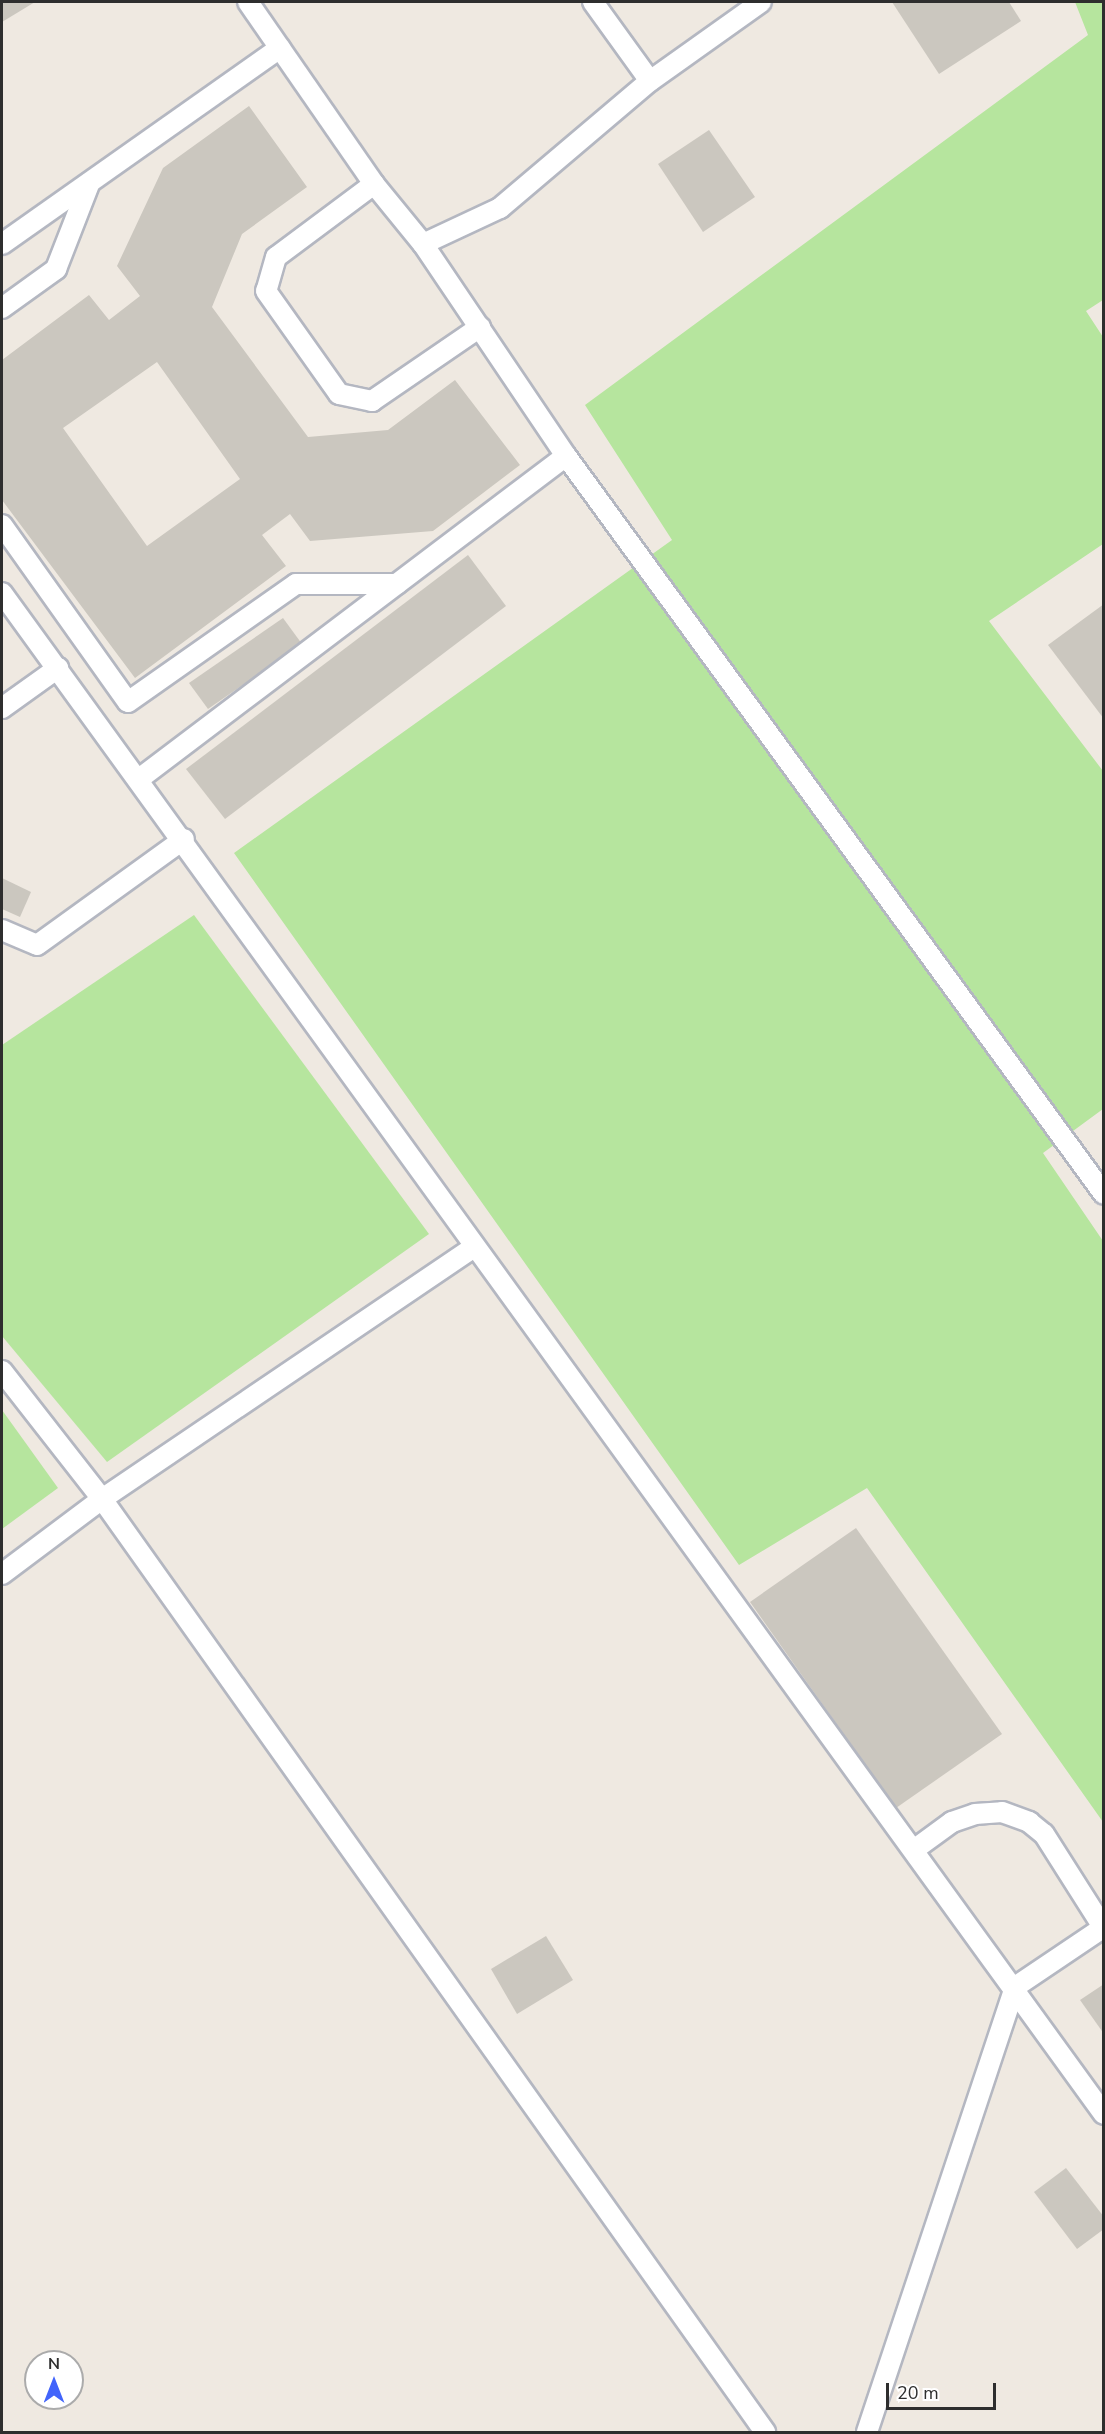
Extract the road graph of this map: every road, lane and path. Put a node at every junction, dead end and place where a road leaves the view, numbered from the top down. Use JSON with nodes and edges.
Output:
{"nodes":[{"id":1,"x":248,"y":2,"type":"edge"},
{"id":2,"x":593,"y":2,"type":"edge"},
{"id":3,"x":751,"y":4,"type":"edge"},
{"id":4,"x":280,"y":48,"type":"junction"},
{"id":5,"x":650,"y":81,"type":"junction"},
{"id":6,"x":90,"y":182,"type":"junction"},
{"id":7,"x":374,"y":184,"type":"junction"},
{"id":8,"x":2,"y":244,"type":"edge"},
{"id":9,"x":423,"y":244,"type":"junction"},
{"id":10,"x":2,"y":308,"type":"edge"},
{"id":11,"x":480,"y":327,"type":"junction"},
{"id":12,"x":566,"y":456,"type":"junction"},
{"id":13,"x":2,"y":525,"type":"edge"},
{"id":14,"x":397,"y":584,"type":"junction"},
{"id":15,"x":2,"y":593,"type":"edge"},
{"id":16,"x":58,"y":668,"type":"junction"},
{"id":17,"x":2,"y":708,"type":"edge"},
{"id":18,"x":139,"y":779,"type":"junction"},
{"id":19,"x":184,"y":839,"type":"junction"},
{"id":20,"x":2,"y":930,"type":"edge"},
{"id":21,"x":1104,"y":1194,"type":"edge"},
{"id":22,"x":474,"y":1247,"type":"junction"},
{"id":23,"x":2,"y":1371,"type":"edge"},
{"id":24,"x":102,"y":1499,"type":"junction"},
{"id":25,"x":2,"y":1574,"type":"edge"},
{"id":26,"x":915,"y":1849,"type":"junction"},
{"id":27,"x":1103,"y":1927,"type":"edge"},
{"id":28,"x":1015,"y":1987,"type":"junction"},
{"id":29,"x":1104,"y":2114,"type":"edge"},
{"id":30,"x":765,"y":2433,"type":"edge"},
{"id":31,"x":867,"y":2433,"type":"edge"}],
"edges":[{"from":1,"to":4,"type":"lane"},
{"from":2,"to":5,"type":"lane"},
{"from":3,"to":5,"type":"lane"},
{"from":4,"to":6,"type":"lane"},
{"from":4,"to":7,"type":"lane"},
{"from":5,"to":9,"type":"lane"},
{"from":6,"to":8,"type":"lane"},
{"from":6,"to":10,"type":"lane"},
{"from":7,"to":9,"type":"lane"},
{"from":7,"to":11,"type":"lane"},
{"from":9,"to":11,"type":"lane"},
{"from":11,"to":12,"type":"lane"},
{"from":12,"to":14,"type":"lane"},
{"from":12,"to":21,"type":"lane"},
{"from":13,"to":14,"type":"lane"},
{"from":14,"to":18,"type":"lane"},
{"from":15,"to":16,"type":"lane"},
{"from":16,"to":17,"type":"lane"},
{"from":16,"to":18,"type":"lane"},
{"from":18,"to":19,"type":"lane"},
{"from":19,"to":20,"type":"lane"},
{"from":19,"to":22,"type":"lane"},
{"from":22,"to":24,"type":"lane"},
{"from":22,"to":26,"type":"lane"},
{"from":23,"to":24,"type":"lane"},
{"from":24,"to":25,"type":"lane"},
{"from":24,"to":30,"type":"lane"},
{"from":26,"to":27,"type":"lane"},
{"from":26,"to":28,"type":"lane"},
{"from":27,"to":28,"type":"lane"},
{"from":28,"to":29,"type":"lane"},
{"from":28,"to":31,"type":"lane"}]}
